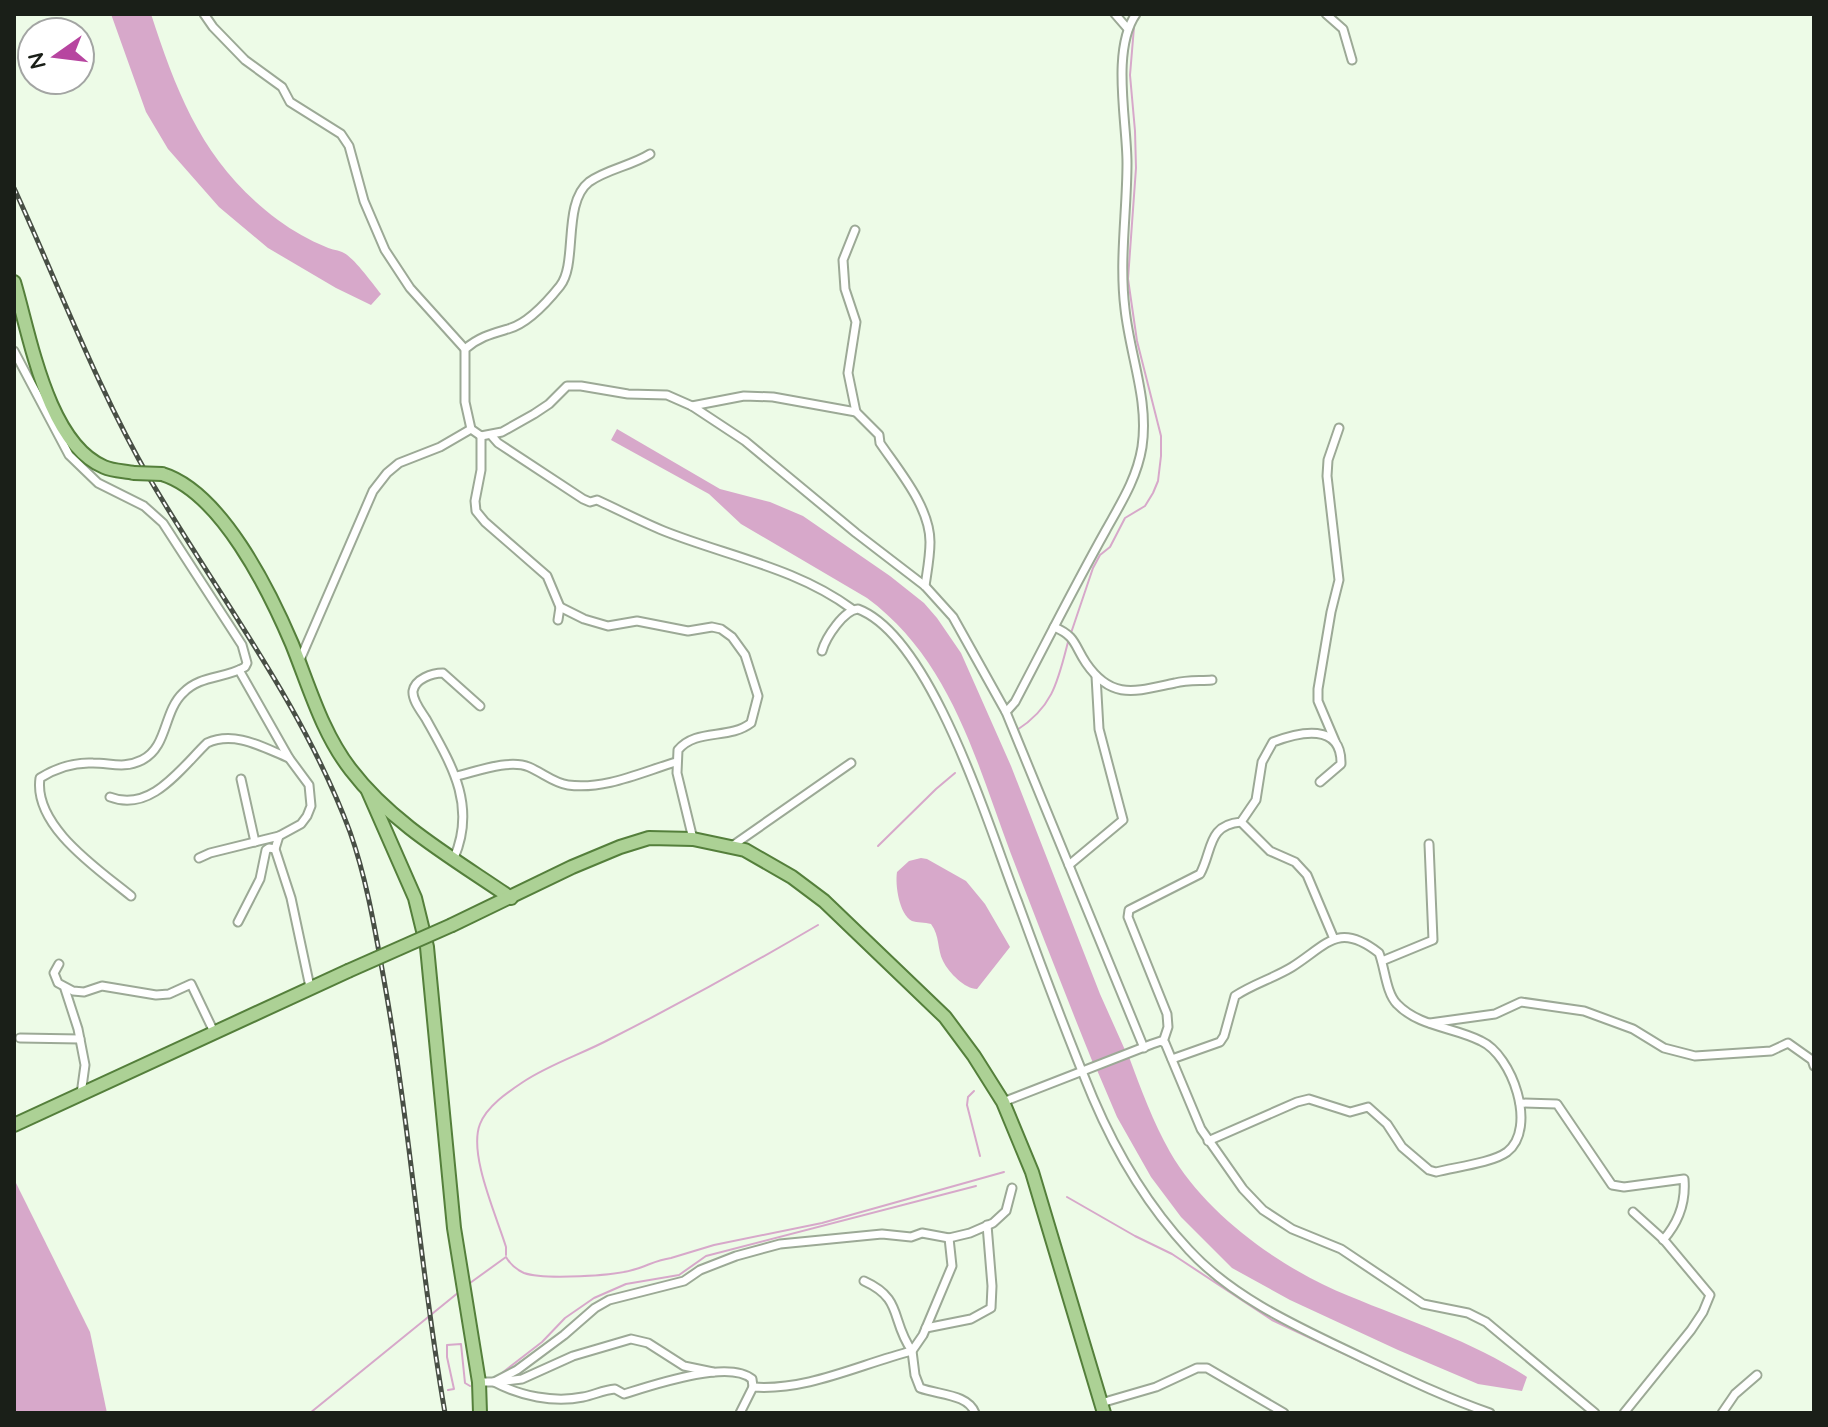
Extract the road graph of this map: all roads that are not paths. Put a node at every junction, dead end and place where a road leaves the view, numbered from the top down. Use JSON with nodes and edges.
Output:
{"nodes":[{"id":1,"x":204,"y":14,"type":"edge"},
{"id":2,"x":1115,"y":14,"type":"edge"},
{"id":3,"x":1136,"y":14,"type":"edge"},
{"id":4,"x":1326,"y":14,"type":"edge"},
{"id":5,"x":1129,"y":26,"type":"junction"},
{"id":6,"x":1352,"y":60,"type":"dead end"},
{"id":7,"x":650,"y":154,"type":"dead end"},
{"id":8,"x":855,"y":230,"type":"dead end"},
{"id":9,"x":14,"y":282,"type":"edge"},
{"id":10,"x":465,"y":349,"type":"junction"},
{"id":11,"x":14,"y":351,"type":"edge"},
{"id":12,"x":692,"y":406,"type":"junction"},
{"id":13,"x":856,"y":412,"type":"junction"},
{"id":14,"x":1339,"y":428,"type":"dead end"},
{"id":15,"x":471,"y":429,"type":"junction"},
{"id":16,"x":491,"y":435,"type":"junction"},
{"id":17,"x":481,"y":436,"type":"junction"},
{"id":18,"x":74,"y":451,"type":"junction"},
{"id":19,"x":925,"y":586,"type":"junction"},
{"id":20,"x":560,"y":607,"type":"junction"},
{"id":21,"x":852,"y":609,"type":"junction"},
{"id":22,"x":558,"y":620,"type":"dead end"},
{"id":23,"x":1054,"y":627,"type":"junction"},
{"id":24,"x":822,"y":651,"type":"dead end"},
{"id":25,"x":299,"y":662,"type":"junction"},
{"id":26,"x":239,"y":670,"type":"junction"},
{"id":27,"x":1096,"y":676,"type":"junction"},
{"id":28,"x":1212,"y":680,"type":"dead end"},
{"id":29,"x":480,"y":706,"type":"dead end"},
{"id":30,"x":1006,"y":712,"type":"junction"},
{"id":31,"x":1335,"y":741,"type":"junction"},
{"id":32,"x":289,"y":758,"type":"junction"},
{"id":33,"x":676,"y":762,"type":"junction"},
{"id":34,"x":851,"y":763,"type":"dead end"},
{"id":35,"x":457,"y":776,"type":"junction"},
{"id":36,"x":241,"y":779,"type":"dead end"},
{"id":37,"x":1320,"y":782,"type":"dead end"},
{"id":38,"x":368,"y":791,"type":"junction"},
{"id":39,"x":110,"y":797,"type":"dead end"},
{"id":40,"x":1241,"y":822,"type":"junction"},
{"id":41,"x":279,"y":836,"type":"junction"},
{"id":42,"x":693,"y":839,"type":"junction"},
{"id":43,"x":255,"y":842,"type":"junction"},
{"id":44,"x":1429,"y":844,"type":"dead end"},
{"id":45,"x":732,"y":846,"type":"junction"},
{"id":46,"x":275,"y":849,"type":"junction"},
{"id":47,"x":199,"y":858,"type":"dead end"},
{"id":48,"x":454,"y":858,"type":"junction"},
{"id":49,"x":1069,"y":865,"type":"junction"},
{"id":50,"x":131,"y":896,"type":"dead end"},
{"id":51,"x":511,"y":898,"type":"junction"},
{"id":52,"x":238,"y":922,"type":"dead end"},
{"id":53,"x":1334,"y":939,"type":"junction"},
{"id":54,"x":1382,"y":961,"type":"junction"},
{"id":55,"x":59,"y":964,"type":"dead end"},
{"id":56,"x":310,"y":987,"type":"junction"},
{"id":57,"x":65,"y":989,"type":"junction"},
{"id":58,"x":1428,"y":1023,"type":"junction"},
{"id":59,"x":214,"y":1032,"type":"junction"},
{"id":60,"x":20,"y":1038,"type":"dead end"},
{"id":61,"x":80,"y":1039,"type":"junction"},
{"id":62,"x":1163,"y":1042,"type":"junction"},
{"id":63,"x":1144,"y":1048,"type":"junction"},
{"id":64,"x":1172,"y":1059,"type":"junction"},
{"id":65,"x":1814,"y":1066,"type":"edge"},
{"id":66,"x":1085,"y":1070,"type":"junction"},
{"id":67,"x":75,"y":1097,"type":"junction"},
{"id":68,"x":1003,"y":1102,"type":"junction"},
{"id":69,"x":1520,"y":1103,"type":"junction"},
{"id":70,"x":14,"y":1125,"type":"edge"},
{"id":71,"x":1208,"y":1141,"type":"junction"},
{"id":72,"x":1012,"y":1188,"type":"dead end"},
{"id":73,"x":1633,"y":1212,"type":"dead end"},
{"id":74,"x":987,"y":1225,"type":"junction"},
{"id":75,"x":949,"y":1238,"type":"junction"},
{"id":76,"x":1663,"y":1240,"type":"junction"},
{"id":77,"x":864,"y":1281,"type":"dead end"},
{"id":78,"x":926,"y":1328,"type":"junction"},
{"id":79,"x":912,"y":1351,"type":"junction"},
{"id":80,"x":718,"y":1373,"type":"junction"},
{"id":81,"x":1757,"y":1375,"type":"dead end"},
{"id":82,"x":479,"y":1382,"type":"junction"},
{"id":83,"x":494,"y":1382,"type":"junction"},
{"id":84,"x":753,"y":1387,"type":"junction"},
{"id":85,"x":1102,"y":1408,"type":"edge"},
{"id":86,"x":480,"y":1413,"type":"edge"},
{"id":87,"x":740,"y":1413,"type":"edge"},
{"id":88,"x":975,"y":1413,"type":"edge"},
{"id":89,"x":1284,"y":1413,"type":"edge"},
{"id":90,"x":1490,"y":1413,"type":"edge"},
{"id":91,"x":1595,"y":1413,"type":"edge"},
{"id":92,"x":1624,"y":1413,"type":"edge"},
{"id":93,"x":1722,"y":1413,"type":"edge"}],
"edges":[{"from":1,"to":10,"type":"street"},
{"from":2,"to":5,"type":"street"},
{"from":3,"to":5,"type":"street"},
{"from":4,"to":6,"type":"street"},
{"from":5,"to":23,"type":"street"},
{"from":7,"to":10,"type":"street"},
{"from":8,"to":13,"type":"street"},
{"from":9,"to":18,"type":"main road"},
{"from":10,"to":15,"type":"street"},
{"from":11,"to":18,"type":"street"},
{"from":12,"to":13,"type":"street"},
{"from":12,"to":16,"type":"street"},
{"from":12,"to":19,"type":"street"},
{"from":13,"to":19,"type":"street"},
{"from":14,"to":31,"type":"street"},
{"from":15,"to":17,"type":"street"},
{"from":15,"to":25,"type":"street"},
{"from":16,"to":17,"type":"street"},
{"from":16,"to":21,"type":"street"},
{"from":17,"to":20,"type":"street"},
{"from":18,"to":25,"type":"main road","bridge":true},
{"from":18,"to":26,"type":"street"},
{"from":19,"to":30,"type":"street"},
{"from":20,"to":22,"type":"street"},
{"from":20,"to":33,"type":"street"},
{"from":21,"to":24,"type":"street"},
{"from":21,"to":66,"type":"street"},
{"from":23,"to":27,"type":"street"},
{"from":23,"to":30,"type":"street"},
{"from":25,"to":38,"type":"main road"},
{"from":26,"to":32,"type":"street"},
{"from":26,"to":50,"type":"street"},
{"from":27,"to":28,"type":"street"},
{"from":27,"to":49,"type":"street"},
{"from":29,"to":35,"type":"street"},
{"from":30,"to":49,"type":"street"},
{"from":31,"to":37,"type":"street"},
{"from":31,"to":40,"type":"street"},
{"from":32,"to":39,"type":"street"},
{"from":32,"to":41,"type":"street"},
{"from":33,"to":35,"type":"street"},
{"from":33,"to":42,"type":"street"},
{"from":34,"to":45,"type":"street"},
{"from":35,"to":48,"type":"street"},
{"from":36,"to":43,"type":"street"},
{"from":38,"to":48,"type":"main road"},
{"from":38,"to":82,"type":"main road"},
{"from":40,"to":53,"type":"street"},
{"from":40,"to":62,"type":"street"},
{"from":41,"to":43,"type":"street"},
{"from":41,"to":46,"type":"street"},
{"from":42,"to":45,"type":"main road"},
{"from":42,"to":51,"type":"main road"},
{"from":43,"to":47,"type":"street"},
{"from":44,"to":54,"type":"street"},
{"from":45,"to":68,"type":"main road"},
{"from":46,"to":52,"type":"street"},
{"from":46,"to":56,"type":"street"},
{"from":48,"to":51,"type":"main road"},
{"from":49,"to":63,"type":"street"},
{"from":51,"to":56,"type":"main road","bridge":true},
{"from":53,"to":54,"type":"street"},
{"from":53,"to":64,"type":"street"},
{"from":54,"to":58,"type":"street"},
{"from":55,"to":57,"type":"street"},
{"from":56,"to":59,"type":"main road"},
{"from":57,"to":59,"type":"street"},
{"from":57,"to":61,"type":"street"},
{"from":58,"to":65,"type":"street"},
{"from":58,"to":69,"type":"street"},
{"from":59,"to":67,"type":"main road"},
{"from":60,"to":61,"type":"street"},
{"from":61,"to":67,"type":"street"},
{"from":62,"to":63,"type":"street"},
{"from":62,"to":64,"type":"street"},
{"from":63,"to":66,"type":"street"},
{"from":64,"to":71,"type":"street"},
{"from":66,"to":68,"type":"street"},
{"from":66,"to":90,"type":"street"},
{"from":67,"to":70,"type":"main road"},
{"from":68,"to":85,"type":"main road"},
{"from":69,"to":71,"type":"street"},
{"from":69,"to":76,"type":"street"},
{"from":71,"to":91,"type":"street"},
{"from":72,"to":74,"type":"street"},
{"from":73,"to":76,"type":"street"},
{"from":74,"to":75,"type":"street"},
{"from":74,"to":78,"type":"street"},
{"from":75,"to":78,"type":"street"},
{"from":75,"to":83,"type":"street"},
{"from":76,"to":92,"type":"street"},
{"from":77,"to":79,"type":"street"},
{"from":78,"to":79,"type":"street"},
{"from":79,"to":84,"type":"street"},
{"from":79,"to":88,"type":"street"},
{"from":80,"to":83,"type":"street"},
{"from":80,"to":83,"type":"street"},
{"from":80,"to":84,"type":"street"},
{"from":81,"to":93,"type":"street"},
{"from":82,"to":83,"type":"street"},
{"from":82,"to":86,"type":"main road"},
{"from":84,"to":87,"type":"street"},
{"from":85,"to":89,"type":"street"}]}
